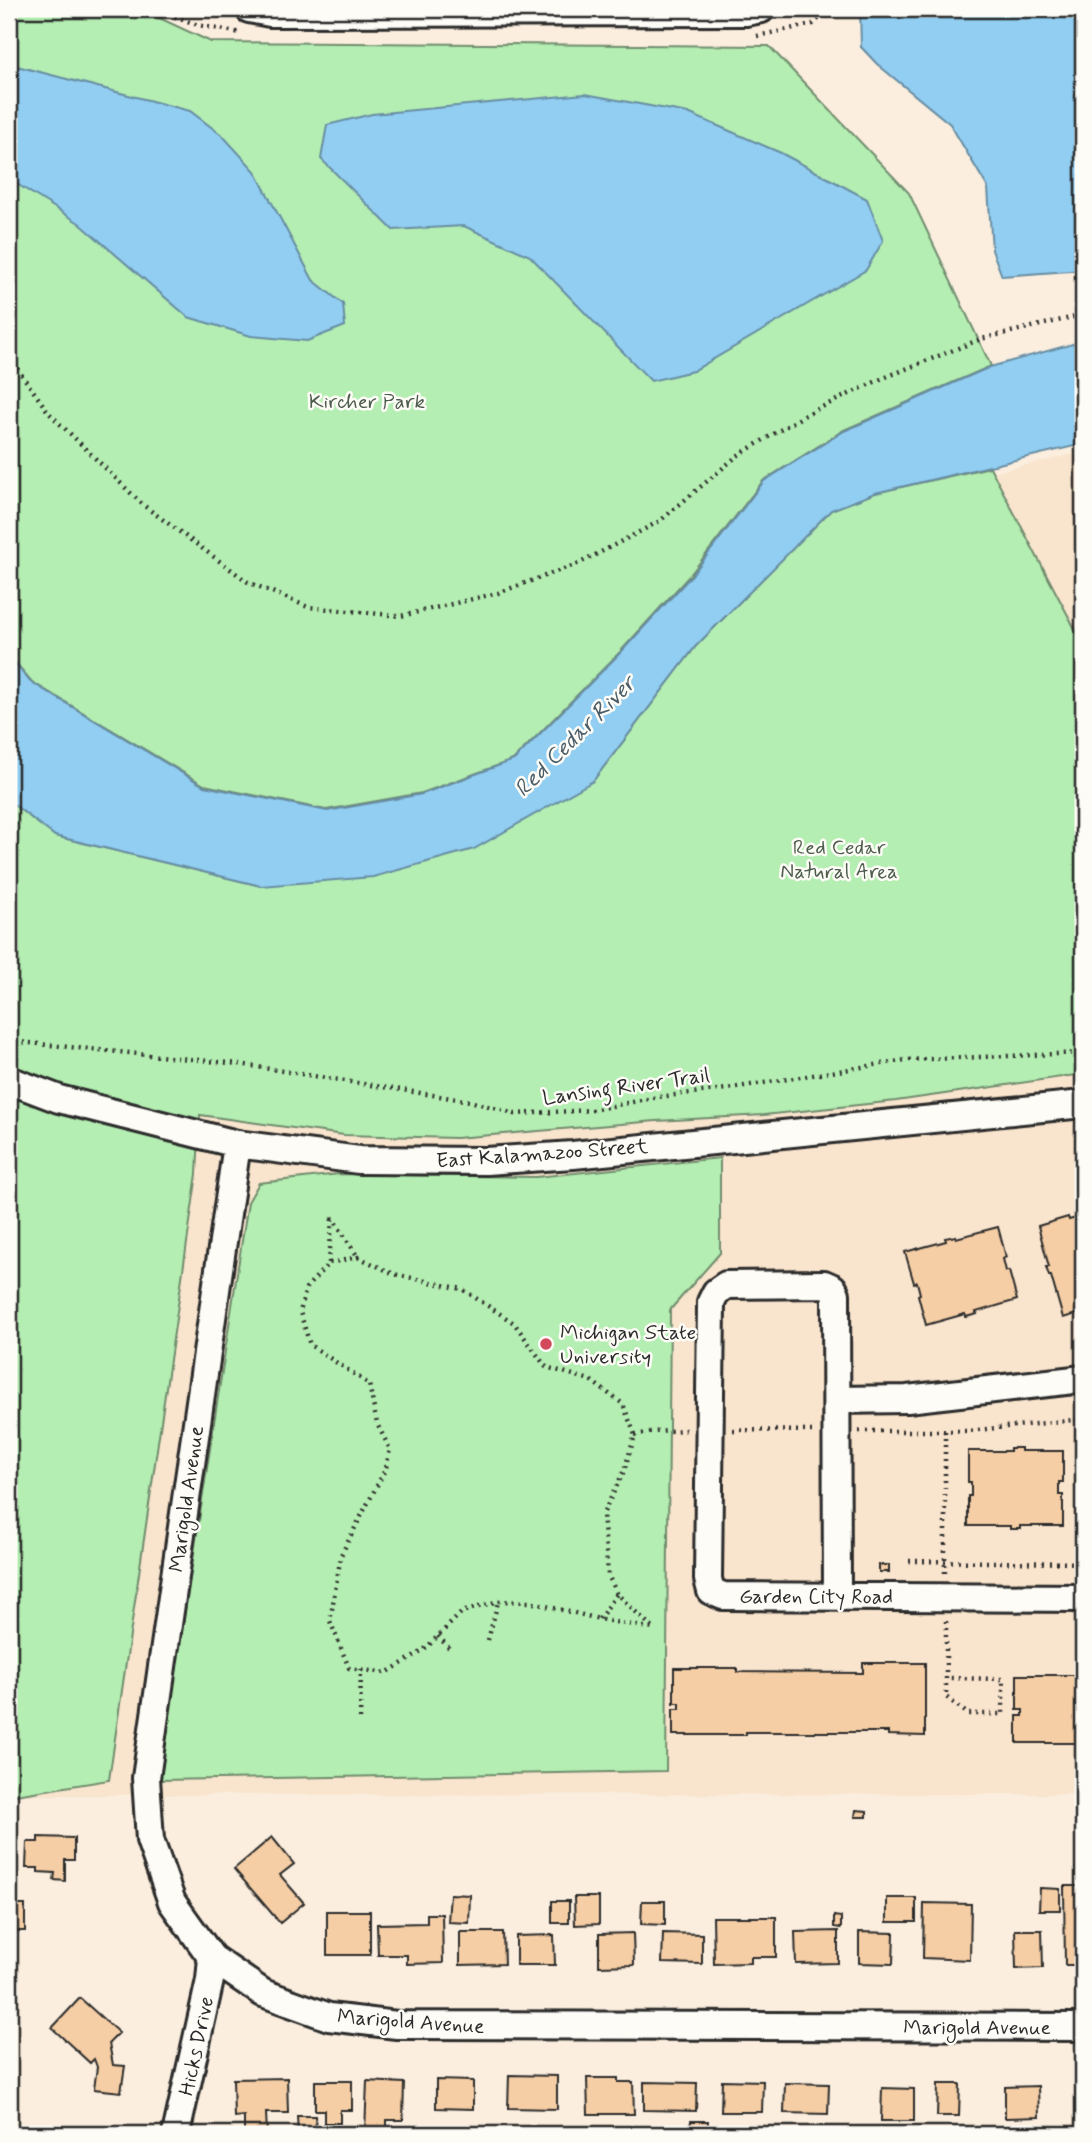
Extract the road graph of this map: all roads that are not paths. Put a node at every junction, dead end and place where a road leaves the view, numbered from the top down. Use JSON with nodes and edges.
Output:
{"nodes":[{"id":1,"x":249,"y":9,"type":"edge"},
{"id":2,"x":761,"y":9,"type":"edge"},
{"id":3,"x":9,"y":1080,"type":"edge"},
{"id":4,"x":1083,"y":1104,"type":"edge"},
{"id":5,"x":237,"y":1144,"type":"junction"},
{"id":6,"x":1083,"y":1379,"type":"edge"},
{"id":7,"x":837,"y":1400,"type":"junction"},
{"id":8,"x":836,"y":1596,"type":"junction"},
{"id":9,"x":1083,"y":1598,"type":"edge"},
{"id":10,"x":212,"y":1958,"type":"junction"},
{"id":11,"x":1083,"y":2027,"type":"edge"},
{"id":12,"x":176,"y":2134,"type":"edge"}],
"edges":[{"from":1,"to":2,"type":"street"},
{"from":3,"to":5,"type":"street","name":"East Kalamazoo Street"},
{"from":4,"to":5,"type":"street","name":"East Kalamazoo Street"},
{"from":5,"to":10,"type":"street","name":"Marigold Avenue"},
{"from":6,"to":7,"type":"street"},
{"from":7,"to":8,"type":"street"},
{"from":7,"to":8,"type":"street","name":"Garden City Road"},
{"from":8,"to":9,"type":"street","name":"Garden City Road"},
{"from":10,"to":11,"type":"street","name":"Marigold Avenue"},
{"from":10,"to":12,"type":"street","name":"Hicks Drive"}]}
